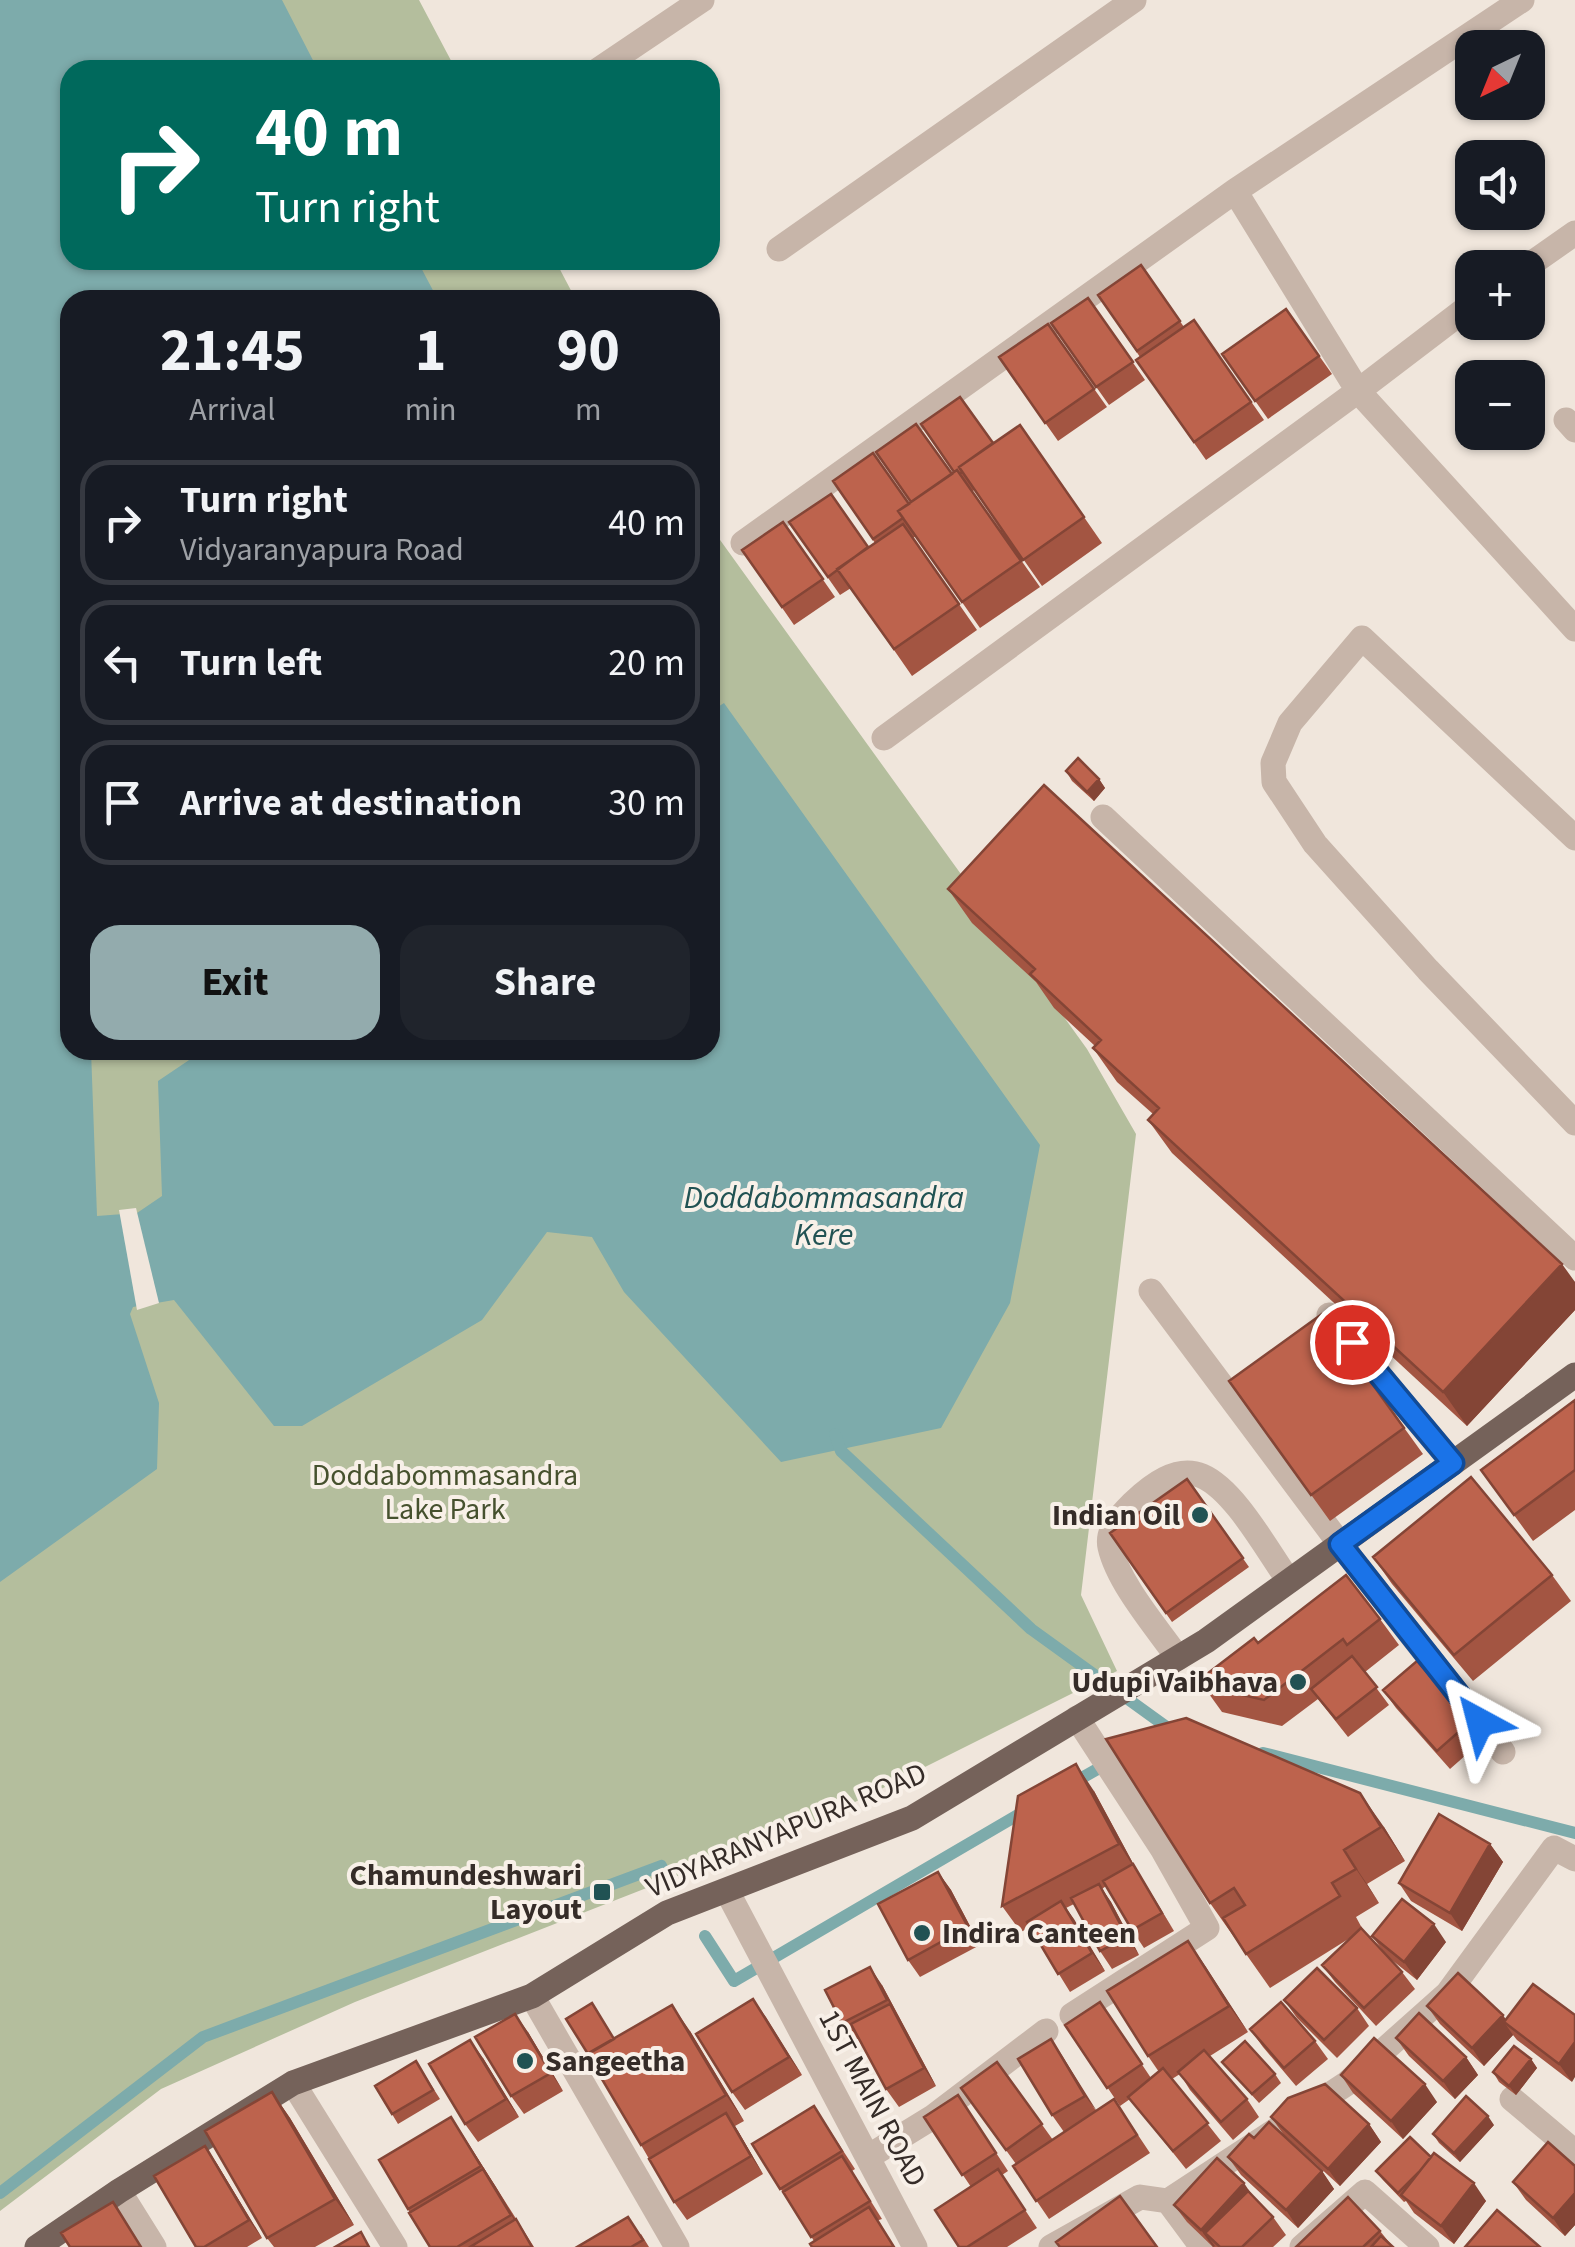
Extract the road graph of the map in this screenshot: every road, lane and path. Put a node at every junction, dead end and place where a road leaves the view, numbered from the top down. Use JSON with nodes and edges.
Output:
{"nodes":[{"id":1,"x":702,"y":0,"type":"edge"},
{"id":2,"x":1134,"y":0,"type":"edge"},
{"id":3,"x":1522,"y":0,"type":"edge"},
{"id":4,"x":613,"y":60,"type":"edge"},
{"id":5,"x":1235,"y":191,"type":"junction"},
{"id":6,"x":1575,"y":233,"type":"edge"},
{"id":7,"x":779,"y":249,"type":"dead end"},
{"id":8,"x":1545,"y":254,"type":"edge"},
{"id":9,"x":1455,"y":317,"type":"edge"},
{"id":10,"x":1358,"y":391,"type":"junction"},
{"id":11,"x":742,"y":544,"type":"edge"},
{"id":12,"x":1575,"y":629,"type":"edge"},
{"id":13,"x":884,"y":738,"type":"dead end"},
{"id":14,"x":1103,"y":816,"type":"dead end"},
{"id":15,"x":1573,"y":830,"type":"edge"},
{"id":16,"x":1575,"y":1123,"type":"edge"},
{"id":17,"x":1575,"y":1258,"type":"edge"},
{"id":18,"x":1151,"y":1291,"type":"dead end"},
{"id":19,"x":1329,"y":1315,"type":"edge"},
{"id":20,"x":1575,"y":1375,"type":"edge"},
{"id":21,"x":1453,"y":1463,"type":"junction"},
{"id":22,"x":1340,"y":1544,"type":"junction"},
{"id":23,"x":1289,"y":1581,"type":"junction"},
{"id":24,"x":1178,"y":1658,"type":"junction"},
{"id":25,"x":1078,"y":1718,"type":"junction"},
{"id":26,"x":1503,"y":1752,"type":"dead end"},
{"id":27,"x":1575,"y":1859,"type":"edge"},
{"id":28,"x":727,"y":1891,"type":"junction"},
{"id":29,"x":532,"y":1996,"type":"junction"},
{"id":30,"x":1072,"y":2015,"type":"edge"},
{"id":31,"x":1046,"y":2031,"type":"dead end"},
{"id":32,"x":293,"y":2083,"type":"junction"},
{"id":33,"x":1512,"y":2100,"type":"dead end"},
{"id":34,"x":1575,"y":2152,"type":"edge"},
{"id":35,"x":868,"y":2157,"type":"junction"},
{"id":36,"x":120,"y":2191,"type":"junction"},
{"id":37,"x":1168,"y":2201,"type":"junction"},
{"id":38,"x":37,"y":2247,"type":"edge"},
{"id":39,"x":154,"y":2247,"type":"edge"},
{"id":40,"x":395,"y":2247,"type":"edge"},
{"id":41,"x":678,"y":2247,"type":"edge"},
{"id":42,"x":915,"y":2247,"type":"edge"},
{"id":43,"x":1052,"y":2247,"type":"edge"},
{"id":44,"x":1202,"y":2247,"type":"edge"},
{"id":45,"x":1302,"y":2247,"type":"edge"},
{"id":46,"x":1427,"y":2247,"type":"edge"}],
"edges":[{"from":1,"to":4,"type":"street"},
{"from":2,"to":7,"type":"street"},
{"from":3,"to":5,"type":"street"},
{"from":5,"to":10,"type":"street"},
{"from":5,"to":11,"type":"street"},
{"from":6,"to":8,"type":"street"},
{"from":9,"to":10,"type":"street"},
{"from":10,"to":12,"type":"street"},
{"from":10,"to":13,"type":"street"},
{"from":14,"to":17,"type":"street"},
{"from":15,"to":16,"type":"street"},
{"from":18,"to":22,"type":"street"},
{"from":19,"to":21,"type":"street"},
{"from":20,"to":21,"type":"main road","name":"VIDYARANYAPURA ROAD"},
{"from":21,"to":22,"type":"main road","name":"VIDYARANYAPURA ROAD"},
{"from":22,"to":23,"type":"main road","name":"VIDYARANYAPURA ROAD"},
{"from":22,"to":26,"type":"street"},
{"from":23,"to":24,"type":"main road","name":"VIDYARANYAPURA ROAD"},
{"from":23,"to":24,"type":"street"},
{"from":24,"to":25,"type":"main road","name":"VIDYARANYAPURA ROAD"},
{"from":25,"to":28,"type":"main road","name":"VIDYARANYAPURA ROAD"},
{"from":25,"to":30,"type":"street"},
{"from":27,"to":37,"type":"street"},
{"from":28,"to":29,"type":"main road","name":"VIDYARANYAPURA ROAD"},
{"from":28,"to":35,"type":"street","name":"1ST MAIN ROAD"},
{"from":29,"to":32,"type":"main road","name":"VIDYARANYAPURA ROAD"},
{"from":29,"to":41,"type":"street"},
{"from":31,"to":35,"type":"street"},
{"from":32,"to":36,"type":"main road","name":"VIDYARANYAPURA ROAD"},
{"from":32,"to":40,"type":"street"},
{"from":33,"to":34,"type":"street"},
{"from":35,"to":42,"type":"street","name":"1ST MAIN ROAD"},
{"from":36,"to":38,"type":"main road","name":"VIDYARANYAPURA ROAD"},
{"from":36,"to":39,"type":"street"},
{"from":37,"to":43,"type":"street"},
{"from":37,"to":44,"type":"street"},
{"from":45,"to":46,"type":"street"}]}
